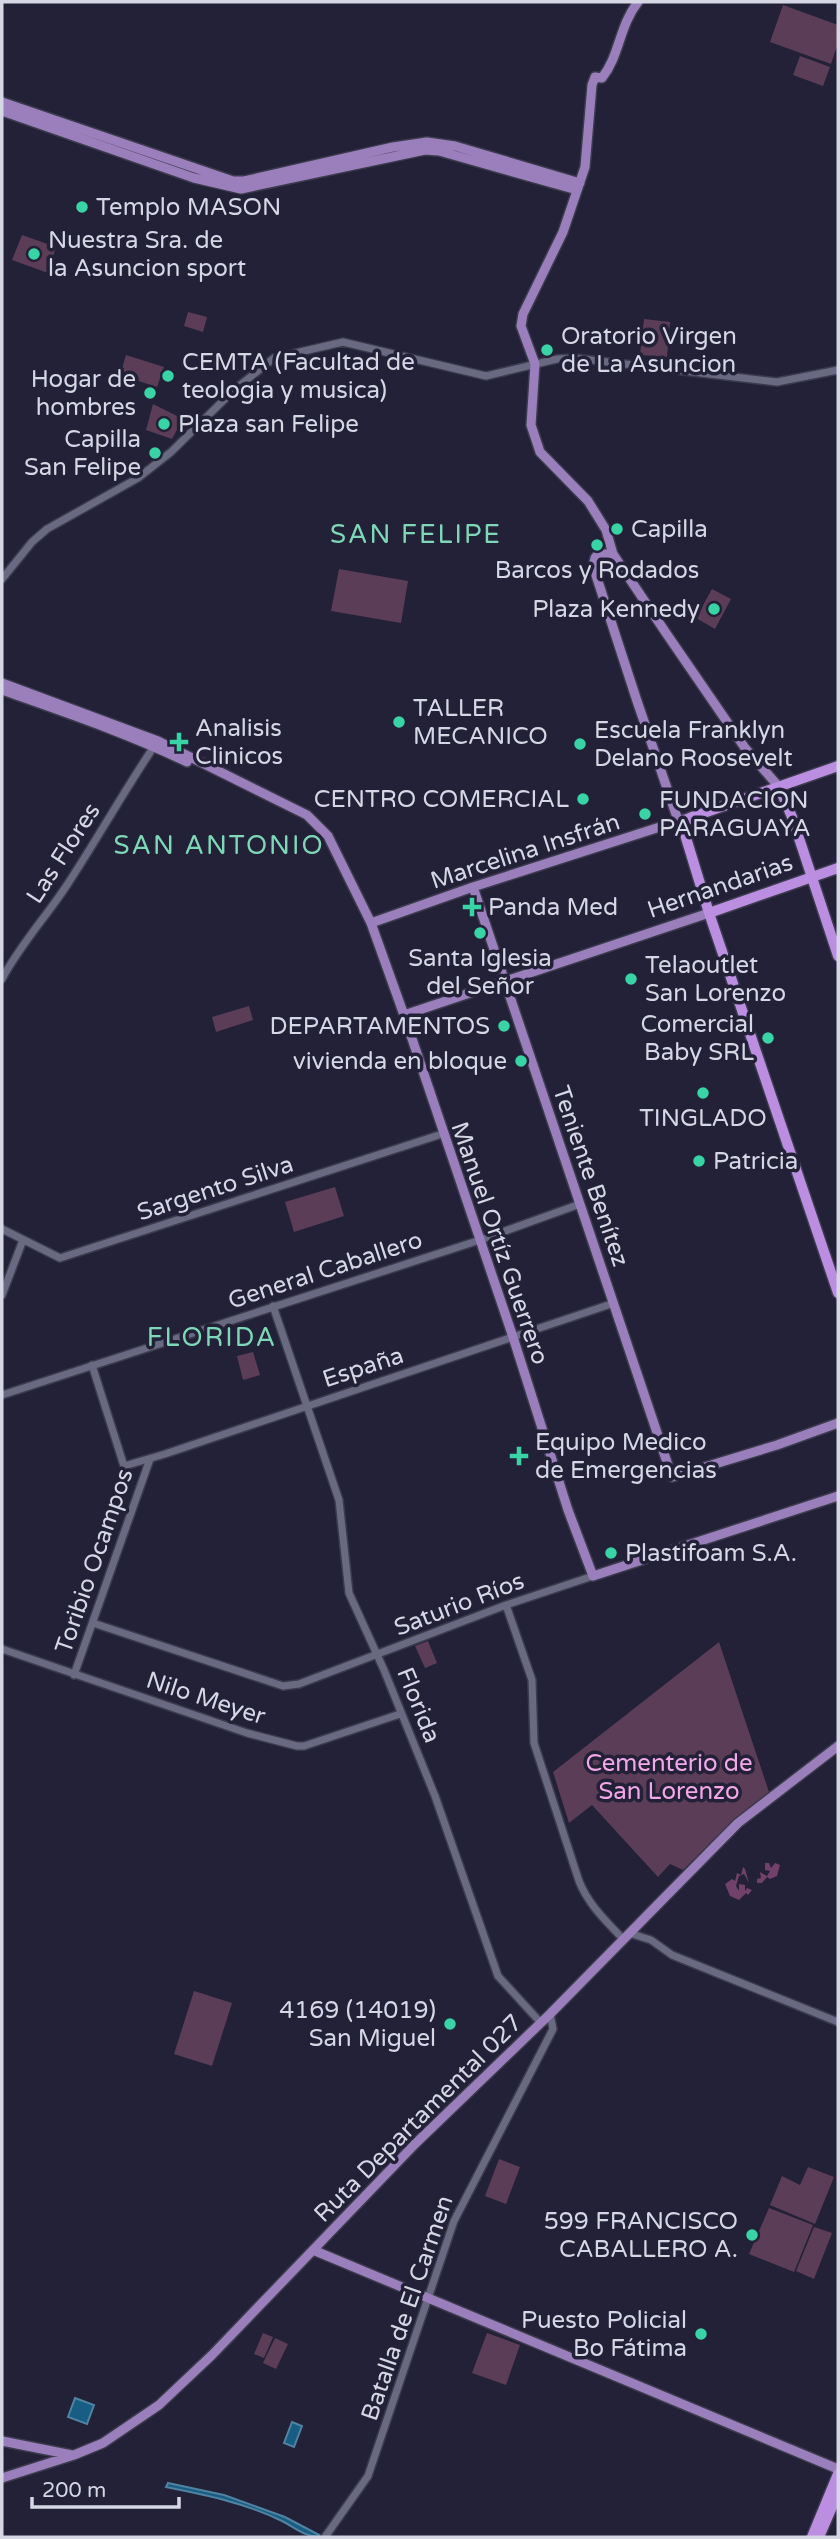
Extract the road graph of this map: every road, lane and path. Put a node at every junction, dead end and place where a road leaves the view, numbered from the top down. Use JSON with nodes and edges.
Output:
{"nodes":[{"id":1,"x":638,"y":2,"type":"edge"},
{"id":2,"x":2,"y":102,"type":"edge"},
{"id":3,"x":2,"y":111,"type":"edge"},
{"id":4,"x":578,"y":187,"type":"junction"},
{"id":5,"x":535,"y":364,"type":"junction"},
{"id":6,"x":838,"y":370,"type":"edge"},
{"id":7,"x":613,"y":554,"type":"junction"},
{"id":8,"x":2,"y":579,"type":"edge"},
{"id":9,"x":2,"y":683,"type":"edge"},
{"id":10,"x":2,"y":690,"type":"edge"},
{"id":11,"x":156,"y":744,"type":"junction"},
{"id":12,"x":838,"y":766,"type":"edge"},
{"id":13,"x":779,"y":787,"type":"junction"},
{"id":14,"x":692,"y":817,"type":"junction"},
{"id":15,"x":678,"y":821,"type":"junction"},
{"id":16,"x":684,"y":837,"type":"junction"},
{"id":17,"x":838,"y":868,"type":"edge"},
{"id":18,"x":811,"y":877,"type":"junction"},
{"id":19,"x":473,"y":887,"type":"junction"},
{"id":20,"x":709,"y":913,"type":"junction"},
{"id":21,"x":371,"y":923,"type":"junction"},
{"id":22,"x":838,"y":956,"type":"edge"},
{"id":23,"x":2,"y":979,"type":"edge"},
{"id":24,"x":506,"y":980,"type":"junction"},
{"id":25,"x":404,"y":1015,"type":"junction"},
{"id":26,"x":442,"y":1134,"type":"junction"},
{"id":27,"x":580,"y":1204,"type":"junction"},
{"id":28,"x":2,"y":1229,"type":"edge"},
{"id":29,"x":23,"y":1240,"type":"junction"},
{"id":30,"x":480,"y":1240,"type":"junction"},
{"id":31,"x":838,"y":1293,"type":"edge"},
{"id":32,"x":2,"y":1295,"type":"edge"},
{"id":33,"x":614,"y":1303,"type":"junction"},
{"id":34,"x":273,"y":1306,"type":"junction"},
{"id":35,"x":513,"y":1337,"type":"junction"},
{"id":36,"x":92,"y":1365,"type":"junction"},
{"id":37,"x":2,"y":1395,"type":"edge"},
{"id":38,"x":306,"y":1405,"type":"junction"},
{"id":39,"x":838,"y":1423,"type":"edge"},
{"id":40,"x":150,"y":1459,"type":"junction"},
{"id":41,"x":838,"y":1496,"type":"edge"},
{"id":42,"x":593,"y":1576,"type":"junction"},
{"id":43,"x":506,"y":1605,"type":"junction"},
{"id":44,"x":93,"y":1623,"type":"junction"},
{"id":45,"x":2,"y":1649,"type":"edge"},
{"id":46,"x":377,"y":1655,"type":"junction"},
{"id":47,"x":74,"y":1675,"type":"junction"},
{"id":48,"x":400,"y":1714,"type":"junction"},
{"id":49,"x":838,"y":1746,"type":"edge"},
{"id":50,"x":626,"y":1936,"type":"junction"},
{"id":51,"x":550,"y":2014,"type":"junction"},
{"id":52,"x":838,"y":2022,"type":"edge"},
{"id":53,"x":541,"y":2023,"type":"junction"},
{"id":54,"x":313,"y":2250,"type":"junction"},
{"id":55,"x":428,"y":2297,"type":"junction"},
{"id":56,"x":2,"y":2441,"type":"edge"},
{"id":57,"x":74,"y":2455,"type":"junction"},
{"id":58,"x":838,"y":2469,"type":"edge"},
{"id":59,"x":838,"y":2474,"type":"edge"},
{"id":60,"x":2,"y":2478,"type":"edge"},
{"id":61,"x":838,"y":2493,"type":"edge"},
{"id":62,"x":325,"y":2537,"type":"edge"},
{"id":63,"x":811,"y":2537,"type":"edge"},
{"id":64,"x":819,"y":2537,"type":"edge"}],
"edges":[{"from":1,"to":4,"type":"main road"},
{"from":2,"to":4,"type":"main road"},
{"from":3,"to":4,"type":"main road"},
{"from":4,"to":5,"type":"main road"},
{"from":5,"to":6,"type":"street"},
{"from":5,"to":7,"type":"main road"},
{"from":5,"to":8,"type":"street"},
{"from":7,"to":13,"type":"main road"},
{"from":7,"to":15,"type":"main road"},
{"from":9,"to":11,"type":"main road"},
{"from":10,"to":11,"type":"main road"},
{"from":11,"to":21,"type":"main road","name":"Manuel Ortíz Guerrero"},
{"from":11,"to":23,"type":"street","name":"Las Flores"},
{"from":12,"to":13,"type":"highway"},
{"from":13,"to":14,"type":"highway"},
{"from":13,"to":18,"type":"highway"},
{"from":14,"to":15,"type":"main road","name":"Marcelina Insfrán"},
{"from":14,"to":16,"type":"highway"},
{"from":15,"to":16,"type":"main road"},
{"from":15,"to":19,"type":"main road","name":"Marcelina Insfrán"},
{"from":16,"to":20,"type":"highway"},
{"from":17,"to":18,"type":"highway","name":"Hernandarias"},
{"from":18,"to":20,"type":"highway","name":"Hernandarias"},
{"from":18,"to":22,"type":"highway"},
{"from":19,"to":21,"type":"main road","name":"Marcelina Insfrán"},
{"from":19,"to":24,"type":"main road","name":"Teniente Benítez"},
{"from":20,"to":24,"type":"main road","name":"Hernandarias"},
{"from":20,"to":31,"type":"highway"},
{"from":21,"to":25,"type":"main road","name":"Manuel Ortíz Guerrero"},
{"from":24,"to":25,"type":"main road","name":"Hernandarias"},
{"from":24,"to":27,"type":"main road","name":"Teniente Benítez"},
{"from":25,"to":26,"type":"main road","name":"Manuel Ortíz Guerrero"},
{"from":26,"to":29,"type":"street","name":"Sargento Silva"},
{"from":26,"to":30,"type":"main road","name":"Manuel Ortíz Guerrero"},
{"from":27,"to":30,"type":"street","name":"General Caballero"},
{"from":27,"to":33,"type":"main road","name":"Teniente Benítez"},
{"from":28,"to":29,"type":"street","name":"Sargento Silva"},
{"from":29,"to":32,"type":"street"},
{"from":30,"to":34,"type":"street","name":"General Caballero"},
{"from":30,"to":35,"type":"main road","name":"Manuel Ortíz Guerrero"},
{"from":33,"to":35,"type":"street","name":"España"},
{"from":33,"to":39,"type":"main road","name":"Teniente Benítez"},
{"from":34,"to":36,"type":"street","name":"General Caballero"},
{"from":34,"to":38,"type":"street","name":"Florida"},
{"from":35,"to":38,"type":"street","name":"España"},
{"from":35,"to":42,"type":"main road","name":"Manuel Ortíz Guerrero"},
{"from":36,"to":37,"type":"street","name":"General Caballero"},
{"from":36,"to":40,"type":"street","name":"España"},
{"from":38,"to":40,"type":"street","name":"España"},
{"from":38,"to":46,"type":"street","name":"Florida"},
{"from":40,"to":44,"type":"street","name":"Toribio Ocampos"},
{"from":41,"to":42,"type":"main road","name":"Saturio Ríos"},
{"from":42,"to":43,"type":"street","name":"Saturio Ríos"},
{"from":43,"to":46,"type":"street","name":"Saturio Ríos"},
{"from":43,"to":50,"type":"street"},
{"from":44,"to":46,"type":"street","name":"Saturio Ríos"},
{"from":44,"to":47,"type":"street","name":"Toribio Ocampos"},
{"from":45,"to":47,"type":"street","name":"Nilo Meyer"},
{"from":46,"to":48,"type":"street","name":"Florida"},
{"from":47,"to":48,"type":"street","name":"Nilo Meyer"},
{"from":48,"to":53,"type":"street","name":"Florida"},
{"from":49,"to":50,"type":"main road","name":"Ruta Departamental 027"},
{"from":50,"to":51,"type":"main road","name":"Ruta Departamental 027"},
{"from":50,"to":52,"type":"street"},
{"from":51,"to":53,"type":"main road","name":"Ruta Departamental 027"},
{"from":51,"to":55,"type":"street","name":"Batalla de El Carmen"},
{"from":53,"to":54,"type":"main road","name":"Ruta Departamental 027"},
{"from":54,"to":55,"type":"main road"},
{"from":54,"to":57,"type":"main road","name":"Ruta Departamental 027"},
{"from":55,"to":58,"type":"main road"},
{"from":55,"to":62,"type":"street","name":"Batalla de El Carmen"},
{"from":56,"to":57,"type":"main road"},
{"from":57,"to":60,"type":"main road","name":"Ruta Departamental 027"},
{"from":59,"to":63,"type":"highway"},
{"from":61,"to":64,"type":"highway"}]}
